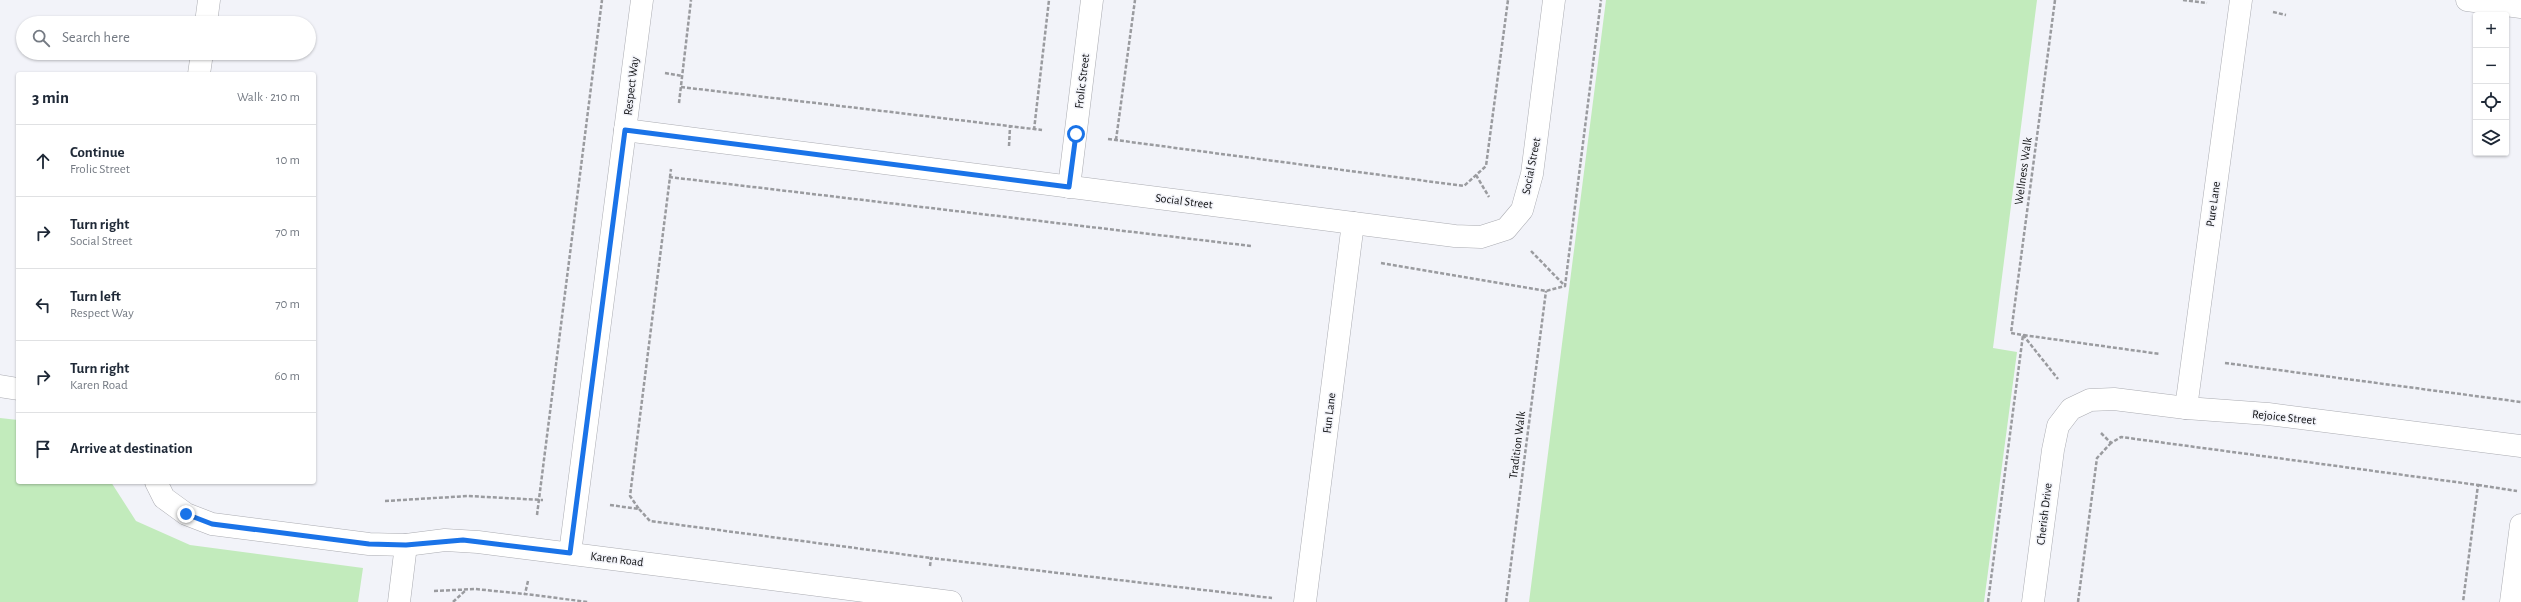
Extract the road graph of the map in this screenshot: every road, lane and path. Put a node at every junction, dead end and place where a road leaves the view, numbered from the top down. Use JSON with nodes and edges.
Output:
{"nodes":[{"id":1,"x":209,"y":0,"type":"edge"},
{"id":2,"x":642,"y":0,"type":"edge"},
{"id":3,"x":1049,"y":0,"type":"edge"},
{"id":4,"x":1092,"y":0,"type":"edge"},
{"id":5,"x":1134,"y":0,"type":"edge"},
{"id":6,"x":1508,"y":0,"type":"edge"},
{"id":7,"x":1554,"y":0,"type":"edge"},
{"id":8,"x":2055,"y":0,"type":"edge"},
{"id":9,"x":2241,"y":0,"type":"edge"},
{"id":10,"x":2467,"y":0,"type":"edge"},
{"id":11,"x":2521,"y":7,"type":"edge"},
{"id":12,"x":207,"y":16,"type":"edge"},
{"id":13,"x":201,"y":60,"type":"edge"},
{"id":14,"x":199,"y":72,"type":"edge"},
{"id":15,"x":681,"y":87,"type":"dead end"},
{"id":16,"x":625,"y":130,"type":"junction"},
{"id":17,"x":1034,"y":130,"type":"junction"},
{"id":18,"x":1076,"y":134,"type":"junction"},
{"id":19,"x":1116,"y":140,"type":"junction"},
{"id":20,"x":1069,"y":187,"type":"junction"},
{"id":21,"x":1353,"y":223,"type":"junction"},
{"id":22,"x":1546,"y":291,"type":"dead end"},
{"id":23,"x":2023,"y":335,"type":"dead end"},
{"id":24,"x":2285,"y":371,"type":"dead end"},
{"id":25,"x":0,"y":386,"type":"edge"},
{"id":26,"x":16,"y":388,"type":"edge"},
{"id":27,"x":2521,"y":402,"type":"edge"},
{"id":28,"x":2186,"y":408,"type":"junction"},
{"id":29,"x":2058,"y":426,"type":"joint"},
{"id":30,"x":2111,"y":443,"type":"dead end"},
{"id":31,"x":2521,"y":446,"type":"edge"},
{"id":32,"x":2275,"y":459,"type":"dead end"},
{"id":33,"x":157,"y":484,"type":"edge"},
{"id":34,"x":2478,"y":485,"type":"junction"},
{"id":35,"x":2521,"y":492,"type":"edge"},
{"id":36,"x":639,"y":509,"type":"dead end"},
{"id":37,"x":2521,"y":525,"type":"edge"},
{"id":38,"x":406,"y":545,"type":"junction"},
{"id":39,"x":570,"y":553,"type":"junction"},
{"id":40,"x":932,"y":558,"type":"junction"},
{"id":41,"x":466,"y":589,"type":"junction"},
{"id":42,"x":525,"y":594,"type":"dead end"},
{"id":43,"x":874,"y":597,"type":"edge"},
{"id":44,"x":399,"y":598,"type":"edge"},
{"id":45,"x":926,"y":599,"type":"junction"},
{"id":46,"x":453,"y":602,"type":"edge"},
{"id":47,"x":951,"y":602,"type":"edge"},
{"id":48,"x":1305,"y":602,"type":"edge"},
{"id":49,"x":1506,"y":602,"type":"edge"},
{"id":50,"x":2033,"y":602,"type":"edge"},
{"id":51,"x":2078,"y":602,"type":"edge"},
{"id":52,"x":2463,"y":602,"type":"edge"},
{"id":53,"x":2511,"y":602,"type":"edge"}],
"edges":[{"from":1,"to":12,"type":"street"},
{"from":2,"to":16,"type":"street","name":"Respect Way"},
{"from":3,"to":17,"type":"path"},
{"from":4,"to":18,"type":"street","name":"Frolic Street"},
{"from":5,"to":19,"type":"path"},
{"from":6,"to":19,"type":"path"},
{"from":7,"to":21,"type":"street","name":"Social Street"},
{"from":8,"to":23,"type":"path","name":"Wellness Walk"},
{"from":9,"to":28,"type":"street","name":"Pure Lane"},
{"from":10,"to":11,"type":"street"},
{"from":13,"to":14,"type":"street"},
{"from":15,"to":17,"type":"path"},
{"from":16,"to":20,"type":"street","name":"Social Street"},
{"from":16,"to":39,"type":"street","name":"Respect Way"},
{"from":17,"to":18,"type":"path"},
{"from":18,"to":19,"type":"path"},
{"from":18,"to":20,"type":"street","name":"Frolic Street"},
{"from":20,"to":21,"type":"street","name":"Social Street"},
{"from":21,"to":48,"type":"street","name":"Fun Lane"},
{"from":22,"to":49,"type":"path","name":"Tradition Walk"},
{"from":24,"to":27,"type":"path"},
{"from":25,"to":26,"type":"street"},
{"from":28,"to":29,"type":"street","name":"Rejoice Street"},
{"from":28,"to":31,"type":"street","name":"Rejoice Street"},
{"from":29,"to":50,"type":"street","name":"Cherish Drive"},
{"from":30,"to":51,"type":"path"},
{"from":32,"to":34,"type":"path"},
{"from":33,"to":38,"type":"street","name":"Karen Road"},
{"from":34,"to":35,"type":"path"},
{"from":34,"to":52,"type":"path"},
{"from":36,"to":40,"type":"path"},
{"from":37,"to":53,"type":"street"},
{"from":38,"to":39,"type":"street","name":"Karen Road"},
{"from":38,"to":44,"type":"street"},
{"from":39,"to":43,"type":"street","name":"Karen Road"},
{"from":40,"to":45,"type":"path"},
{"from":40,"to":48,"type":"path"},
{"from":41,"to":42,"type":"path"},
{"from":41,"to":44,"type":"path"},
{"from":41,"to":46,"type":"path"},
{"from":43,"to":45,"type":"street","name":"Karen Road"},
{"from":45,"to":47,"type":"street","name":"Karen Road"}]}
